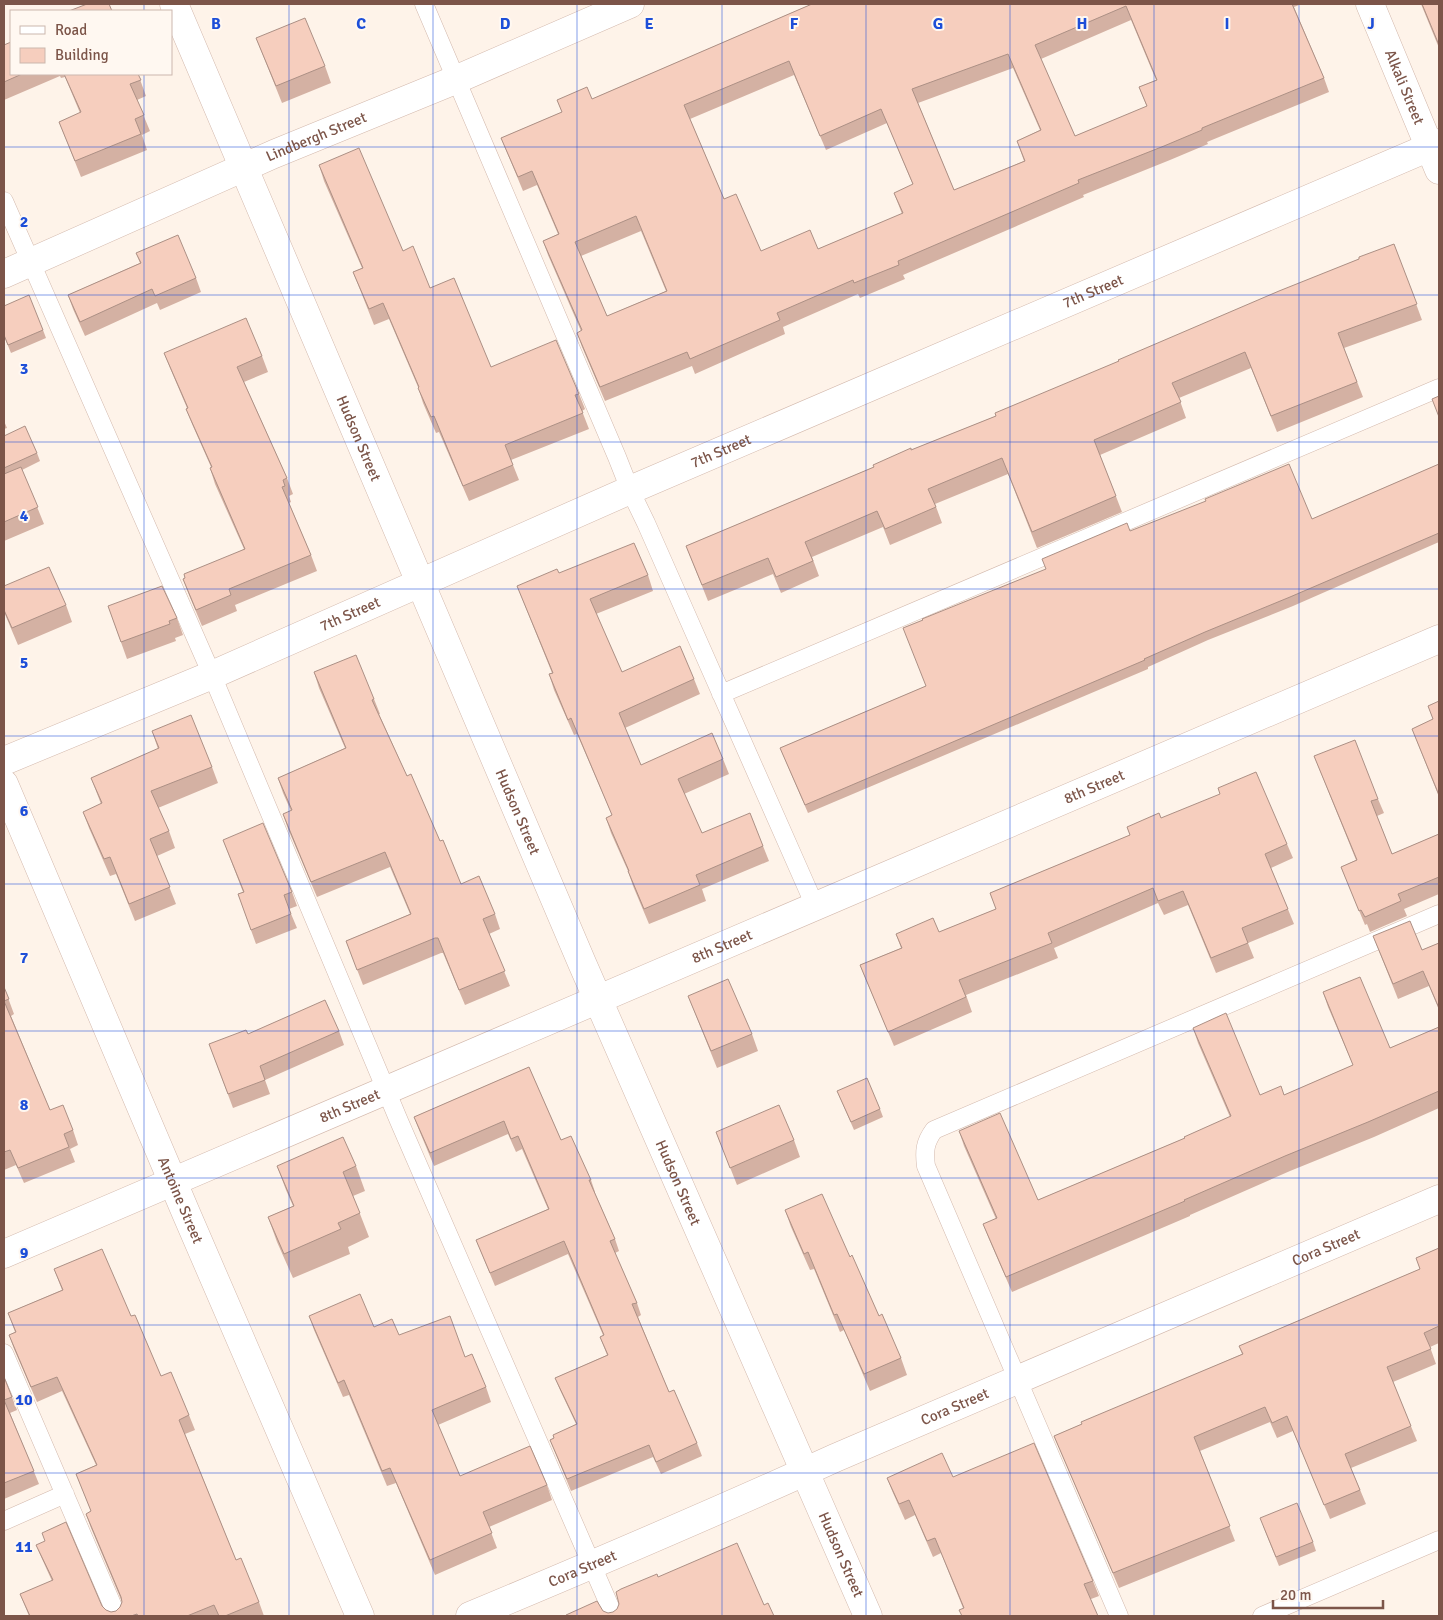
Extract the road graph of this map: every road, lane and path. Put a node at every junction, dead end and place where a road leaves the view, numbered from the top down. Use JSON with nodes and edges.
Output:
{"nodes":[{"id":1,"x":174,"y":4,"type":"edge"},
{"id":2,"x":424,"y":4,"type":"edge"},
{"id":3,"x":630,"y":4,"type":"edge"},
{"id":4,"x":1370,"y":4,"type":"edge"},
{"id":5,"x":455,"y":80,"type":"junction"},
{"id":6,"x":1436,"y":153,"type":"edge"},
{"id":7,"x":243,"y":168,"type":"junction"},
{"id":8,"x":4,"y":201,"type":"edge"},
{"id":9,"x":31,"y":262,"type":"junction"},
{"id":10,"x":4,"y":274,"type":"edge"},
{"id":11,"x":1439,"y":388,"type":"edge"},
{"id":12,"x":630,"y":490,"type":"junction"},
{"id":13,"x":421,"y":583,"type":"junction"},
{"id":14,"x":1439,"y":638,"type":"edge"},
{"id":15,"x":212,"y":675,"type":"junction"},
{"id":16,"x":721,"y":694,"type":"junction"},
{"id":17,"x":4,"y":761,"type":"edge"},
{"id":18,"x":4,"y":784,"type":"edge"},
{"id":19,"x":815,"y":906,"type":"junction"},
{"id":20,"x":1439,"y":914,"type":"edge"},
{"id":21,"x":598,"y":1000,"type":"junction"},
{"id":22,"x":386,"y":1090,"type":"junction"},
{"id":23,"x":173,"y":1182,"type":"junction"},
{"id":24,"x":1439,"y":1199,"type":"edge"},
{"id":25,"x":4,"y":1254,"type":"edge"},
{"id":26,"x":4,"y":1353,"type":"edge"},
{"id":27,"x":1018,"y":1380,"type":"junction"},
{"id":28,"x":805,"y":1472,"type":"junction"},
{"id":29,"x":65,"y":1494,"type":"junction"},
{"id":30,"x":4,"y":1521,"type":"edge"},
{"id":31,"x":1439,"y":1540,"type":"edge"},
{"id":32,"x":592,"y":1565,"type":"junction"},
{"id":33,"x":117,"y":1616,"type":"edge"},
{"id":34,"x":360,"y":1616,"type":"edge"},
{"id":35,"x":470,"y":1616,"type":"edge"},
{"id":36,"x":614,"y":1616,"type":"edge"},
{"id":37,"x":868,"y":1616,"type":"edge"},
{"id":38,"x":1119,"y":1616,"type":"edge"},
{"id":39,"x":1262,"y":1616,"type":"edge"}],
"edges":[{"from":1,"to":7,"type":"street","name":"Hudson Street"},
{"from":2,"to":5,"type":"lane"},
{"from":3,"to":5,"type":"street","name":"Lindbergh Street"},
{"from":4,"to":6,"type":"street","name":"Alkali Street"},
{"from":5,"to":7,"type":"street","name":"Lindbergh Street"},
{"from":5,"to":12,"type":"lane"},
{"from":6,"to":12,"type":"street","name":"7th Street"},
{"from":7,"to":9,"type":"street","name":"Lindbergh Street"},
{"from":7,"to":13,"type":"street","name":"Hudson Street"},
{"from":8,"to":9,"type":"lane"},
{"from":9,"to":10,"type":"street","name":"Lindbergh Street"},
{"from":9,"to":15,"type":"lane"},
{"from":11,"to":16,"type":"lane"},
{"from":12,"to":13,"type":"street","name":"7th Street"},
{"from":12,"to":16,"type":"lane"},
{"from":13,"to":15,"type":"street","name":"7th Street"},
{"from":13,"to":21,"type":"street","name":"Hudson Street"},
{"from":14,"to":19,"type":"street","name":"8th Street"},
{"from":15,"to":17,"type":"street","name":"7th Street"},
{"from":15,"to":22,"type":"lane"},
{"from":16,"to":19,"type":"lane"},
{"from":18,"to":23,"type":"street","name":"Antoine Street"},
{"from":19,"to":21,"type":"street","name":"8th Street"},
{"from":20,"to":27,"type":"lane"},
{"from":21,"to":22,"type":"street","name":"8th Street"},
{"from":21,"to":28,"type":"street","name":"Hudson Street"},
{"from":22,"to":23,"type":"street","name":"8th Street"},
{"from":22,"to":32,"type":"lane"},
{"from":23,"to":25,"type":"street","name":"8th Street"},
{"from":23,"to":34,"type":"street","name":"Antoine Street"},
{"from":24,"to":27,"type":"street","name":"Cora Street"},
{"from":26,"to":29,"type":"lane"},
{"from":27,"to":28,"type":"street","name":"Cora Street"},
{"from":27,"to":38,"type":"lane"},
{"from":28,"to":32,"type":"street","name":"Cora Street"},
{"from":28,"to":37,"type":"street","name":"Hudson Street"},
{"from":29,"to":30,"type":"lane"},
{"from":29,"to":33,"type":"lane"},
{"from":31,"to":39,"type":"lane"},
{"from":32,"to":35,"type":"street","name":"Cora Street"},
{"from":32,"to":36,"type":"lane"}]}
